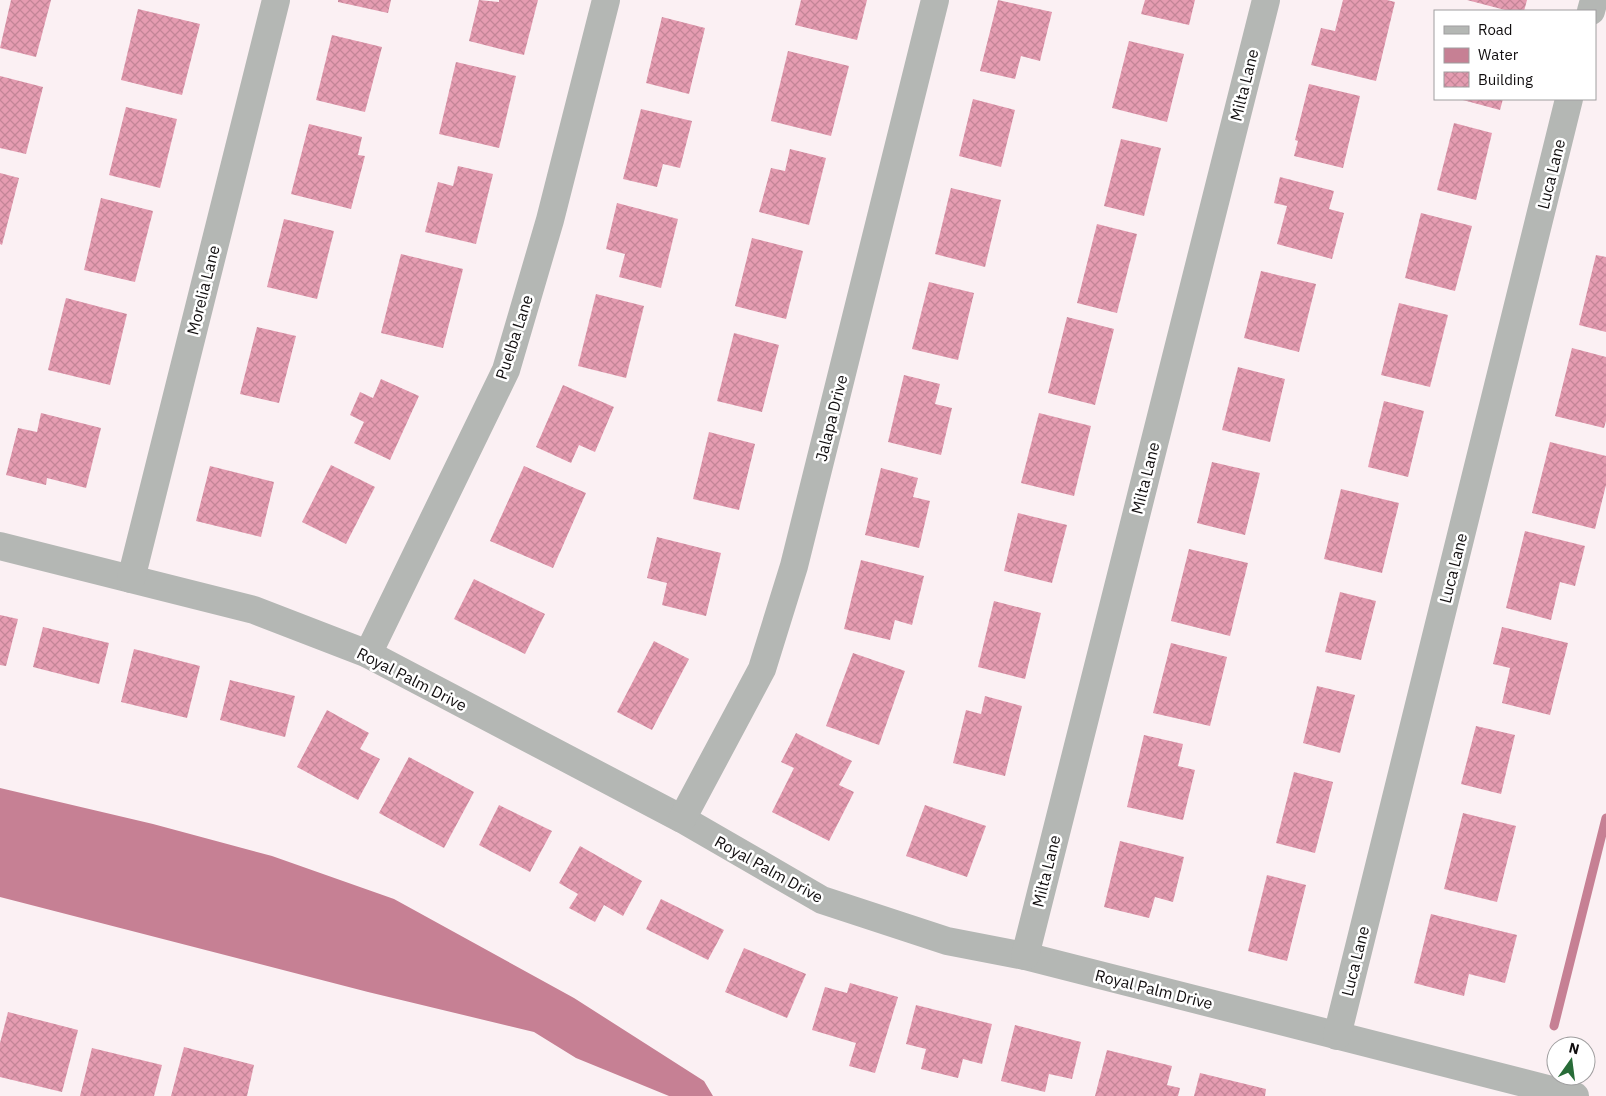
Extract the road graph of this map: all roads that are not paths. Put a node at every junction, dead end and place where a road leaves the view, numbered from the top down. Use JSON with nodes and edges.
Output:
{"nodes":[{"id":1,"x":276,"y":0,"type":"edge"},
{"id":2,"x":606,"y":0,"type":"edge"},
{"id":3,"x":935,"y":0,"type":"edge"},
{"id":4,"x":1266,"y":0,"type":"edge"},
{"id":5,"x":1570,"y":100,"type":"edge"},
{"id":6,"x":0,"y":546,"type":"edge"},
{"id":7,"x":131,"y":579,"type":"junction"},
{"id":8,"x":368,"y":654,"type":"junction"},
{"id":9,"x":682,"y":819,"type":"junction"},
{"id":10,"x":1025,"y":956,"type":"junction"},
{"id":11,"x":1337,"y":1036,"type":"junction"},
{"id":12,"x":1575,"y":1096,"type":"edge"}],
"edges":[{"from":1,"to":7,"type":"street","name":"Morelia Lane"},
{"from":2,"to":8,"type":"street","name":"Puelba Lane"},
{"from":3,"to":9,"type":"street","name":"Jalapa Drive"},
{"from":4,"to":10,"type":"street","name":"Milta Lane"},
{"from":5,"to":11,"type":"street","name":"Luca Lane"},
{"from":6,"to":7,"type":"street","name":"Royal Palm Drive"},
{"from":7,"to":8,"type":"street","name":"Royal Palm Drive"},
{"from":8,"to":9,"type":"street","name":"Royal Palm Drive"},
{"from":9,"to":10,"type":"street","name":"Royal Palm Drive"},
{"from":10,"to":11,"type":"street","name":"Royal Palm Drive"},
{"from":11,"to":12,"type":"street","name":"Royal Palm Drive"}]}
